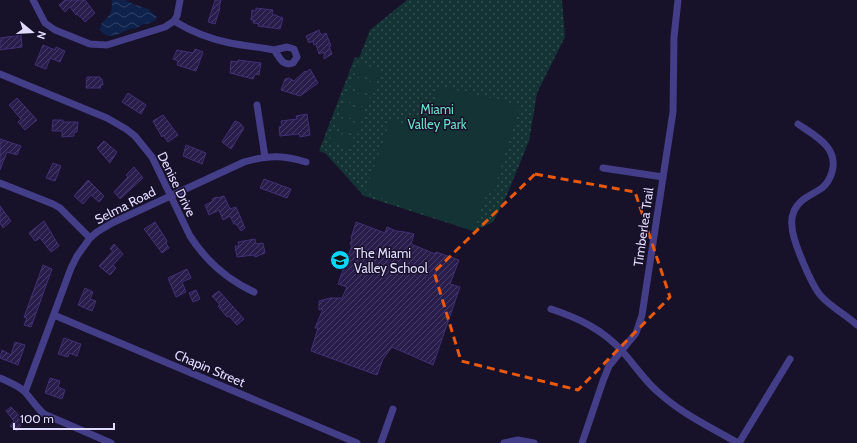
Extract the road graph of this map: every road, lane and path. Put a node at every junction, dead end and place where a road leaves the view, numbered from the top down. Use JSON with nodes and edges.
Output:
{"nodes":[{"id":1,"x":33,"y":0,"type":"edge"},
{"id":2,"x":180,"y":0,"type":"edge"},
{"id":3,"x":678,"y":0,"type":"edge"},
{"id":4,"x":174,"y":21,"type":"junction"},
{"id":5,"x":274,"y":50,"type":"dead end"},
{"id":6,"x":0,"y":74,"type":"edge"},
{"id":7,"x":257,"y":105,"type":"dead end"},
{"id":8,"x":798,"y":124,"type":"dead end"},
{"id":9,"x":265,"y":157,"type":"junction"},
{"id":10,"x":306,"y":162,"type":"dead end"},
{"id":11,"x":603,"y":168,"type":"dead end"},
{"id":12,"x":663,"y":177,"type":"junction"},
{"id":13,"x":0,"y":182,"type":"edge"},
{"id":14,"x":170,"y":196,"type":"junction"},
{"id":15,"x":90,"y":238,"type":"junction"},
{"id":16,"x":254,"y":292,"type":"dead end"},
{"id":17,"x":551,"y":309,"type":"dead end"},
{"id":18,"x":54,"y":315,"type":"junction"},
{"id":19,"x":857,"y":325,"type":"edge"},
{"id":20,"x":622,"y":350,"type":"junction"},
{"id":21,"x":790,"y":359,"type":"dead end"},
{"id":22,"x":0,"y":378,"type":"edge"},
{"id":23,"x":25,"y":392,"type":"junction"},
{"id":24,"x":393,"y":409,"type":"dead end"},
{"id":25,"x":111,"y":443,"type":"edge"},
{"id":26,"x":357,"y":443,"type":"edge"},
{"id":27,"x":381,"y":443,"type":"edge"},
{"id":28,"x":504,"y":443,"type":"edge"},
{"id":29,"x":534,"y":443,"type":"edge"},
{"id":30,"x":582,"y":443,"type":"edge"},
{"id":31,"x":738,"y":443,"type":"edge"}],
"edges":[{"from":1,"to":4,"type":"street"},
{"from":2,"to":4,"type":"street"},
{"from":3,"to":12,"type":"street","name":"Timberlea Trail"},
{"from":4,"to":5,"type":"street"},
{"from":6,"to":14,"type":"street","name":"Denise Drive"},
{"from":7,"to":9,"type":"street"},
{"from":8,"to":19,"type":"street"},
{"from":9,"to":10,"type":"street","name":"Selma Road"},
{"from":9,"to":14,"type":"street","name":"Selma Road"},
{"from":11,"to":12,"type":"street"},
{"from":12,"to":20,"type":"street","name":"Timberlea Trail"},
{"from":13,"to":15,"type":"street"},
{"from":14,"to":15,"type":"street","name":"Selma Road"},
{"from":14,"to":16,"type":"street","name":"Denise Drive"},
{"from":15,"to":18,"type":"street","name":"Selma Road"},
{"from":17,"to":20,"type":"street"},
{"from":18,"to":23,"type":"street","name":"Selma Road"},
{"from":18,"to":26,"type":"street","name":"Chapin Street"},
{"from":20,"to":30,"type":"street","name":"Timberlea Trail"},
{"from":20,"to":31,"type":"street"},
{"from":21,"to":31,"type":"street"},
{"from":22,"to":23,"type":"street"},
{"from":23,"to":25,"type":"street"},
{"from":24,"to":27,"type":"street"},
{"from":28,"to":29,"type":"street"}]}
